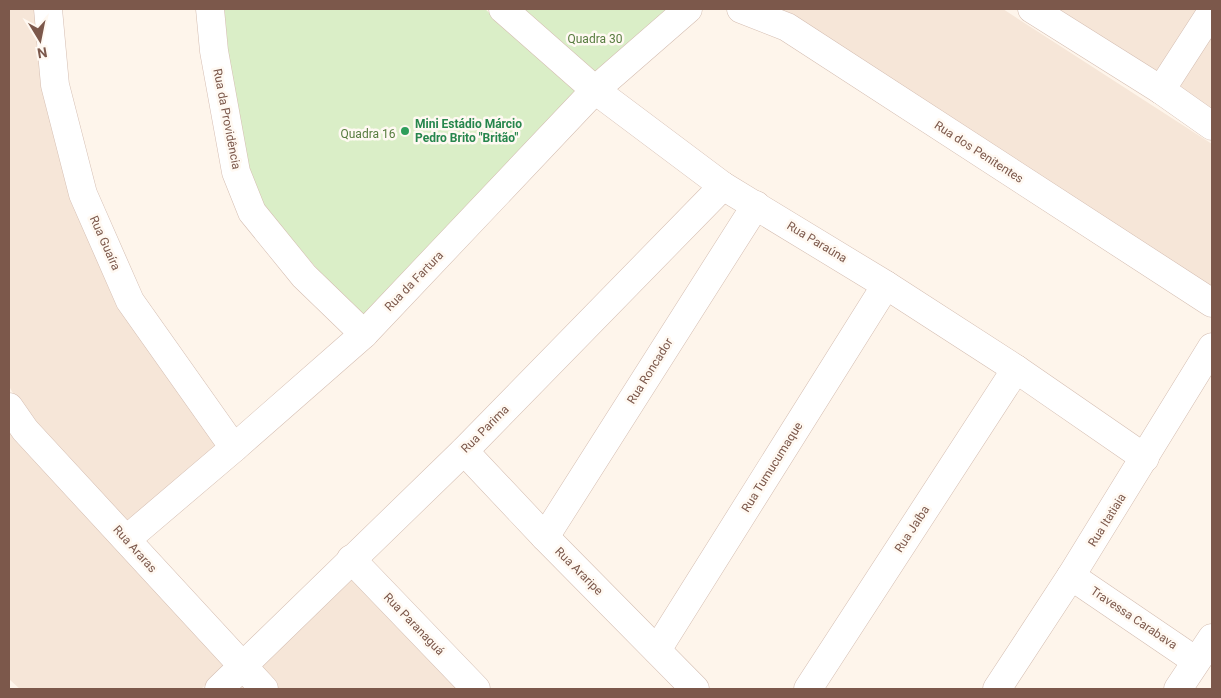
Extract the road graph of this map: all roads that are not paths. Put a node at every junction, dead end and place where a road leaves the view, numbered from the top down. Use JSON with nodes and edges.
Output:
{"nodes":[{"id":1,"x":48,"y":9,"type":"edge"},
{"id":2,"x":210,"y":9,"type":"edge"},
{"id":3,"x":503,"y":9,"type":"edge"},
{"id":4,"x":688,"y":9,"type":"edge"},
{"id":5,"x":741,"y":9,"type":"edge"},
{"id":6,"x":1032,"y":9,"type":"edge"},
{"id":7,"x":1212,"y":11,"type":"edge"},
{"id":8,"x":596,"y":90,"type":"junction"},
{"id":9,"x":1162,"y":90,"type":"junction"},
{"id":10,"x":1212,"y":126,"type":"edge"},
{"id":11,"x":723,"y":186,"type":"junction"},
{"id":12,"x":756,"y":205,"type":"junction"},
{"id":13,"x":886,"y":285,"type":"junction"},
{"id":14,"x":1212,"y":303,"type":"edge"},
{"id":15,"x":364,"y":334,"type":"junction"},
{"id":16,"x":1212,"y":347,"type":"edge"},
{"id":17,"x":1016,"y":369,"type":"junction"},
{"id":18,"x":9,"y":407,"type":"edge"},
{"id":19,"x":234,"y":448,"type":"junction"},
{"id":20,"x":464,"y":451,"type":"junction"},
{"id":21,"x":1145,"y":458,"type":"junction"},
{"id":22,"x":545,"y":537,"type":"junction"},
{"id":23,"x":127,"y":539,"type":"junction"},
{"id":24,"x":351,"y":559,"type":"junction"},
{"id":25,"x":1071,"y":576,"type":"junction"},
{"id":26,"x":1212,"y":638,"type":"edge"},
{"id":27,"x":657,"y":650,"type":"junction"},
{"id":28,"x":1196,"y":661,"type":"junction"},
{"id":29,"x":243,"y":667,"type":"junction"},
{"id":30,"x":219,"y":689,"type":"edge"},
{"id":31,"x":264,"y":689,"type":"edge"},
{"id":32,"x":476,"y":689,"type":"edge"},
{"id":33,"x":695,"y":689,"type":"edge"},
{"id":34,"x":808,"y":689,"type":"edge"},
{"id":35,"x":997,"y":689,"type":"edge"},
{"id":36,"x":1178,"y":689,"type":"edge"}],
"edges":[{"from":1,"to":19,"type":"street","name":"Rua Guaíra"},
{"from":2,"to":15,"type":"street","name":"Rua da Providência"},
{"from":3,"to":8,"type":"street","name":"Rua Paraúna"},
{"from":4,"to":8,"type":"street","name":"Rua da Fartura"},
{"from":5,"to":14,"type":"street","name":"Rua dos Penitentes"},
{"from":6,"to":9,"type":"street"},
{"from":7,"to":9,"type":"street"},
{"from":8,"to":11,"type":"street","name":"Rua Paraúna"},
{"from":8,"to":15,"type":"street","name":"Rua da Fartura"},
{"from":9,"to":10,"type":"street"},
{"from":11,"to":12,"type":"street","name":"Rua Paraúna"},
{"from":11,"to":20,"type":"street","name":"Rua Parima"},
{"from":12,"to":13,"type":"street","name":"Rua Paraúna"},
{"from":12,"to":22,"type":"street","name":"Rua Roncador"},
{"from":13,"to":17,"type":"street","name":"Rua Paraúna"},
{"from":13,"to":27,"type":"street","name":"Rua Tumucumaque"},
{"from":15,"to":19,"type":"street","name":"Rua da Fartura"},
{"from":16,"to":21,"type":"street","name":"Rua Itatiaia"},
{"from":17,"to":21,"type":"street","name":"Rua Paraúna"},
{"from":17,"to":34,"type":"street","name":"Rua Jaíba"},
{"from":18,"to":23,"type":"street","name":"Rua Araras"},
{"from":19,"to":23,"type":"street","name":"Rua da Fartura"},
{"from":20,"to":22,"type":"street","name":"Rua Araripe"},
{"from":20,"to":24,"type":"street","name":"Rua Parima"},
{"from":21,"to":25,"type":"street","name":"Rua Itatiaia"},
{"from":22,"to":27,"type":"street","name":"Rua Araripe"},
{"from":23,"to":29,"type":"street","name":"Rua Araras"},
{"from":24,"to":29,"type":"street","name":"Rua Parima"},
{"from":24,"to":32,"type":"street","name":"Rua Paranaguá"},
{"from":25,"to":28,"type":"street","name":"Travessa Carabava"},
{"from":25,"to":35,"type":"street","name":"Rua Itatiaia"},
{"from":26,"to":28,"type":"street"},
{"from":27,"to":33,"type":"street","name":"Rua Araripe"},
{"from":28,"to":36,"type":"street"},
{"from":29,"to":30,"type":"street","name":"Rua Parima"},
{"from":29,"to":31,"type":"street","name":"Rua Araras"}]}
